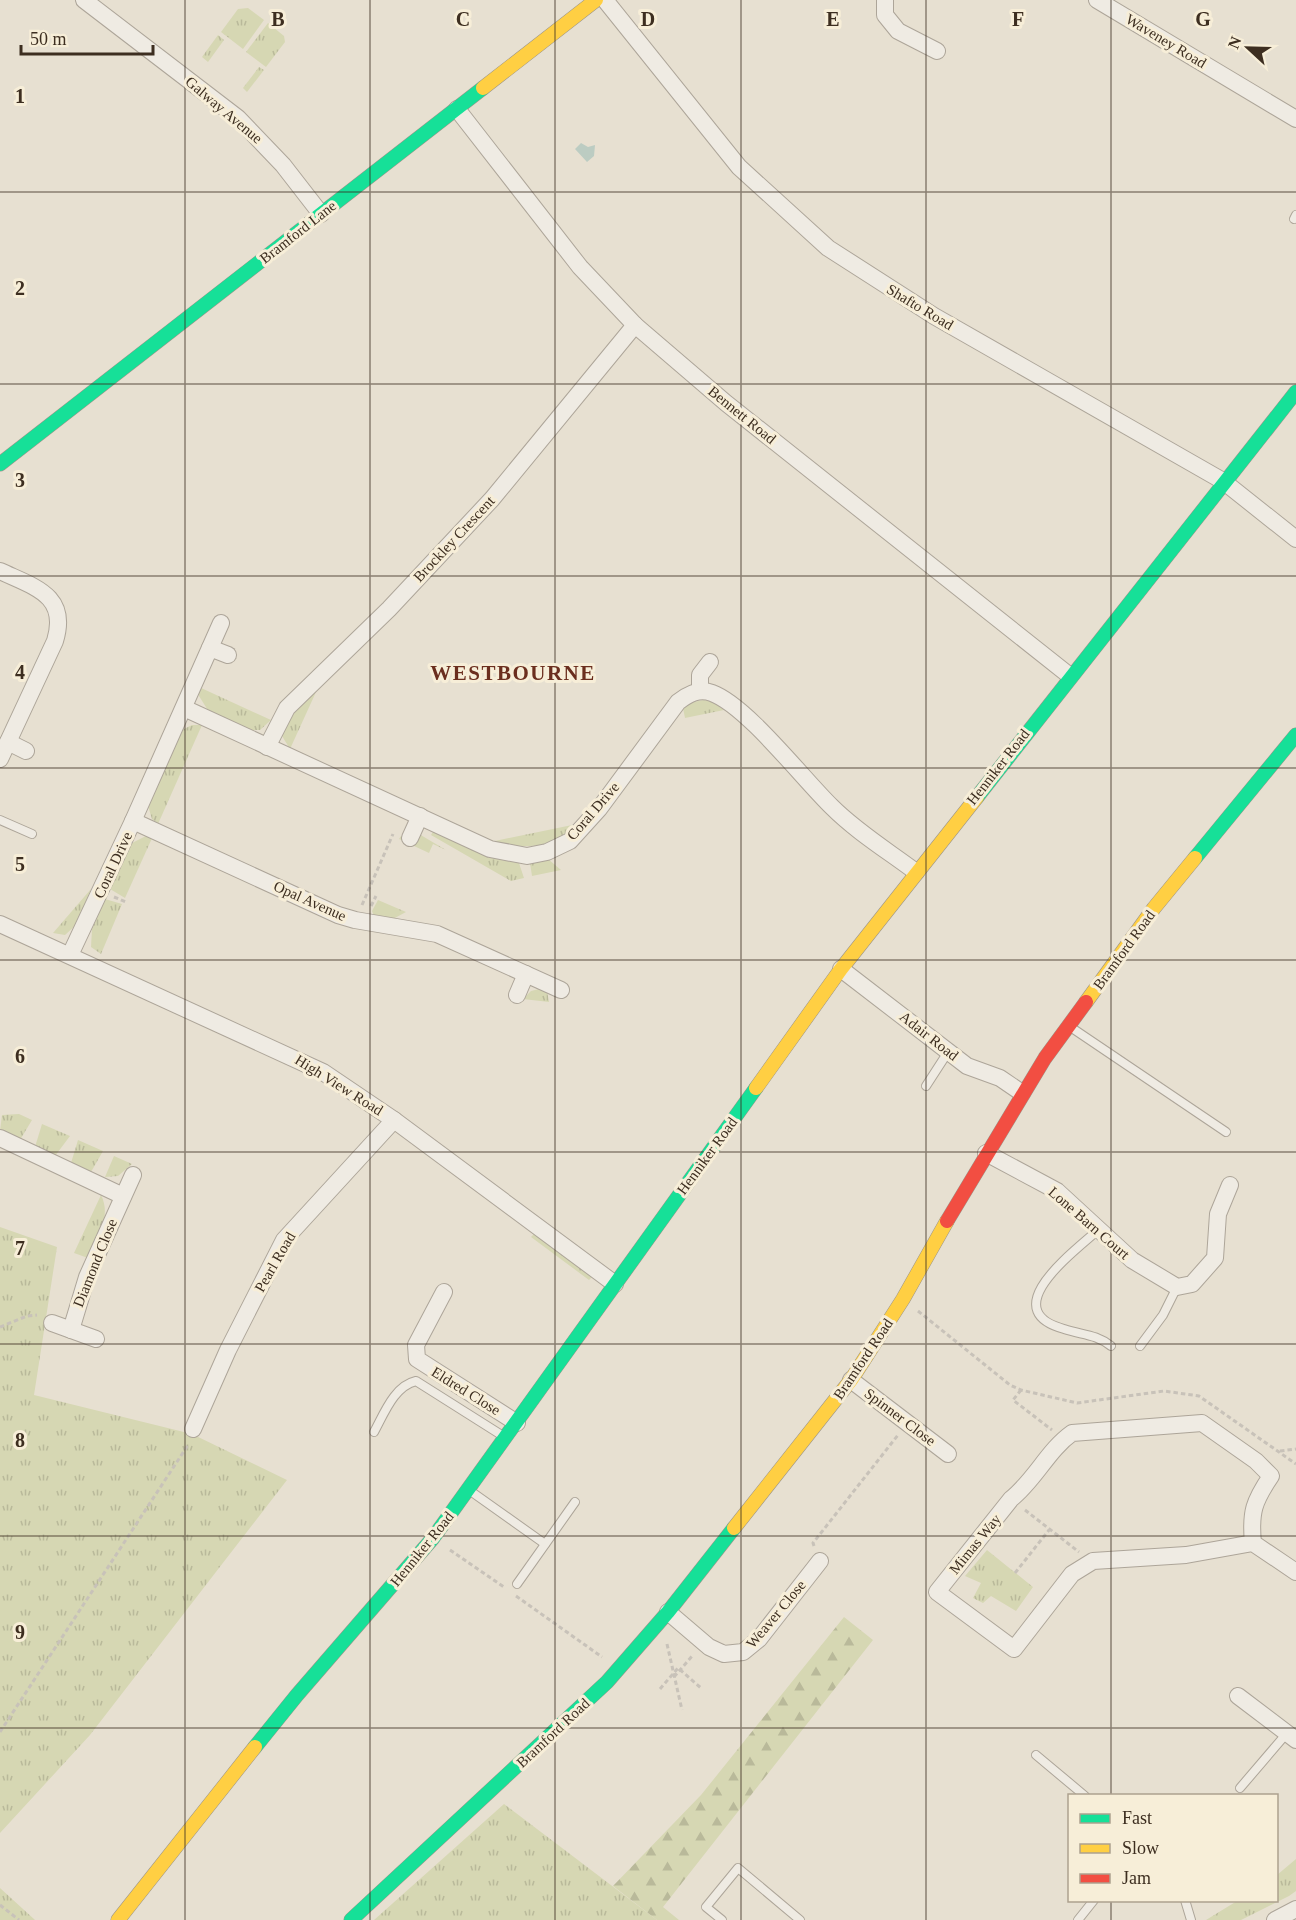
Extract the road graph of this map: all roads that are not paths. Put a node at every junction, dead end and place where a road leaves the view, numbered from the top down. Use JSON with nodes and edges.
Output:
{"nodes":[{"id":1,"x":84,"y":0,"type":"edge"},
{"id":2,"x":596,"y":0,"type":"edge"},
{"id":3,"x":605,"y":0,"type":"edge"},
{"id":4,"x":885,"y":0,"type":"edge"},
{"id":5,"x":1097,"y":0,"type":"edge"},
{"id":6,"x":937,"y":51,"type":"dead end"},
{"id":7,"x":457,"y":109,"type":"junction"},
{"id":8,"x":1296,"y":119,"type":"edge"},
{"id":9,"x":321,"y":214,"type":"junction"},
{"id":10,"x":635,"y":325,"type":"junction"},
{"id":11,"x":1296,"y":392,"type":"edge"},
{"id":12,"x":0,"y":464,"type":"edge"},
{"id":13,"x":1223,"y":481,"type":"junction"},
{"id":14,"x":1296,"y":539,"type":"edge"},
{"id":15,"x":0,"y":571,"type":"edge"},
{"id":16,"x":220,"y":623,"type":"dead end"},
{"id":17,"x":210,"y":648,"type":"junction"},
{"id":18,"x":228,"y":655,"type":"dead end"},
{"id":19,"x":710,"y":662,"type":"dead end"},
{"id":20,"x":1070,"y":676,"type":"junction"},
{"id":21,"x":700,"y":691,"type":"junction"},
{"id":22,"x":184,"y":708,"type":"junction"},
{"id":23,"x":1296,"y":735,"type":"edge"},
{"id":24,"x":8,"y":742,"type":"junction"},
{"id":25,"x":267,"y":747,"type":"junction"},
{"id":26,"x":26,"y":751,"type":"dead end"},
{"id":27,"x":0,"y":759,"type":"edge"},
{"id":28,"x":420,"y":816,"type":"junction"},
{"id":29,"x":0,"y":820,"type":"edge"},
{"id":30,"x":133,"y":821,"type":"junction"},
{"id":31,"x":32,"y":834,"type":"dead end"},
{"id":32,"x":402,"y":835,"type":"road end"},
{"id":33,"x":916,"y":872,"type":"junction"},
{"id":34,"x":0,"y":924,"type":"edge"},
{"id":35,"x":70,"y":955,"type":"junction"},
{"id":36,"x":842,"y":969,"type":"junction"},
{"id":37,"x":526,"y":974,"type":"junction"},
{"id":38,"x":561,"y":990,"type":"dead end"},
{"id":39,"x":517,"y":994,"type":"dead end"},
{"id":40,"x":1069,"y":1025,"type":"junction"},
{"id":41,"x":948,"y":1052,"type":"junction"},
{"id":42,"x":926,"y":1086,"type":"dead end"},
{"id":43,"x":1022,"y":1093,"type":"junction"},
{"id":44,"x":394,"y":1120,"type":"junction"},
{"id":45,"x":1226,"y":1132,"type":"dead end"},
{"id":46,"x":0,"y":1138,"type":"edge"},
{"id":47,"x":986,"y":1153,"type":"junction"},
{"id":48,"x":133,"y":1175,"type":"dead end"},
{"id":49,"x":1230,"y":1185,"type":"dead end"},
{"id":50,"x":123,"y":1196,"type":"junction"},
{"id":51,"x":1098,"y":1230,"type":"junction"},
{"id":52,"x":615,"y":1284,"type":"junction"},
{"id":53,"x":1177,"y":1287,"type":"junction"},
{"id":54,"x":444,"y":1292,"type":"dead end"},
{"id":55,"x":47,"y":1320,"type":"road end"},
{"id":56,"x":71,"y":1330,"type":"junction"},
{"id":57,"x":96,"y":1339,"type":"dead end"},
{"id":58,"x":1111,"y":1346,"type":"dead end"},
{"id":59,"x":1140,"y":1346,"type":"dead end"},
{"id":60,"x":851,"y":1380,"type":"junction"},
{"id":61,"x":517,"y":1423,"type":"junction"},
{"id":62,"x":193,"y":1429,"type":"road end"},
{"id":63,"x":374,"y":1432,"type":"dead end"},
{"id":64,"x":506,"y":1438,"type":"junction"},
{"id":65,"x":948,"y":1454,"type":"dead end"},
{"id":66,"x":469,"y":1489,"type":"junction"},
{"id":67,"x":575,"y":1502,"type":"dead end"},
{"id":68,"x":1252,"y":1543,"type":"junction"},
{"id":69,"x":545,"y":1544,"type":"junction"},
{"id":70,"x":820,"y":1562,"type":"road end"},
{"id":71,"x":1296,"y":1572,"type":"edge"},
{"id":72,"x":517,"y":1584,"type":"dead end"},
{"id":73,"x":672,"y":1616,"type":"junction"},
{"id":74,"x":1238,"y":1696,"type":"dead end"},
{"id":75,"x":1291,"y":1737,"type":"edge"},
{"id":76,"x":1036,"y":1755,"type":"dead end"},
{"id":77,"x":1240,"y":1788,"type":"dead end"},
{"id":78,"x":1083,"y":1794,"type":"edge"},
{"id":79,"x":1092,"y":1902,"type":"edge"},
{"id":80,"x":1186,"y":1902,"type":"edge"},
{"id":81,"x":1296,"y":1909,"type":"edge"},
{"id":82,"x":118,"y":1920,"type":"edge"},
{"id":83,"x":351,"y":1920,"type":"edge"},
{"id":84,"x":722,"y":1920,"type":"edge"},
{"id":85,"x":800,"y":1920,"type":"edge"},
{"id":86,"x":1078,"y":1920,"type":"edge"},
{"id":87,"x":1191,"y":1920,"type":"edge"},
{"id":88,"x":1275,"y":1920,"type":"edge"}],
"edges":[{"from":1,"to":9,"type":"street","name":"Galway Avenue"},
{"from":2,"to":7,"type":"street","name":"Bramford Lane"},
{"from":3,"to":13,"type":"street","name":"Shafto Road"},
{"from":4,"to":6,"type":"street"},
{"from":5,"to":8,"type":"street","name":"Waveney Road"},
{"from":7,"to":9,"type":"street","name":"Bramford Lane"},
{"from":7,"to":10,"type":"street","name":"Bennett Road"},
{"from":9,"to":12,"type":"street","name":"Bramford Lane"},
{"from":10,"to":20,"type":"street","name":"Bennett Road"},
{"from":10,"to":25,"type":"street","name":"Brockley Crescent"},
{"from":11,"to":13,"type":"street","name":"Henniker Road"},
{"from":13,"to":14,"type":"street","name":"Shafto Road"},
{"from":13,"to":20,"type":"street","name":"Henniker Road"},
{"from":15,"to":24,"type":"street"},
{"from":16,"to":17,"type":"street","name":"Coral Drive"},
{"from":17,"to":18,"type":"street"},
{"from":17,"to":22,"type":"street","name":"Coral Drive"},
{"from":19,"to":21,"type":"street"},
{"from":20,"to":33,"type":"street","name":"Henniker Road"},
{"from":21,"to":28,"type":"street","name":"Coral Drive"},
{"from":21,"to":33,"type":"street"},
{"from":22,"to":25,"type":"street","name":"Coral Drive"},
{"from":22,"to":30,"type":"street","name":"Coral Drive"},
{"from":23,"to":40,"type":"street","name":"Bramford Road"},
{"from":24,"to":26,"type":"street"},
{"from":24,"to":27,"type":"street"},
{"from":25,"to":28,"type":"street","name":"Coral Drive"},
{"from":28,"to":32,"type":"street"},
{"from":29,"to":31,"type":"lane"},
{"from":30,"to":35,"type":"street","name":"Coral Drive"},
{"from":30,"to":37,"type":"street","name":"Opal Avenue"},
{"from":33,"to":36,"type":"street","name":"Henniker Road"},
{"from":34,"to":35,"type":"street","name":"High View Road"},
{"from":35,"to":44,"type":"street","name":"High View Road"},
{"from":36,"to":41,"type":"street","name":"Adair Road"},
{"from":36,"to":52,"type":"street","name":"Henniker Road"},
{"from":37,"to":38,"type":"street","name":"Opal Avenue"},
{"from":37,"to":39,"type":"street"},
{"from":40,"to":43,"type":"street","name":"Bramford Road"},
{"from":40,"to":45,"type":"lane"},
{"from":41,"to":42,"type":"lane"},
{"from":41,"to":43,"type":"street","name":"Adair Road"},
{"from":43,"to":47,"type":"street","name":"Bramford Road"},
{"from":44,"to":52,"type":"street","name":"High View Road"},
{"from":44,"to":62,"type":"street","name":"Pearl Road"},
{"from":46,"to":50,"type":"street"},
{"from":47,"to":51,"type":"street","name":"Lone Barn Court"},
{"from":47,"to":60,"type":"street","name":"Bramford Road"},
{"from":48,"to":50,"type":"street","name":"Diamond Close"},
{"from":49,"to":53,"type":"street"},
{"from":50,"to":56,"type":"street","name":"Diamond Close"},
{"from":51,"to":53,"type":"street","name":"Lone Barn Court"},
{"from":51,"to":58,"type":"lane"},
{"from":52,"to":61,"type":"street","name":"Henniker Road"},
{"from":53,"to":59,"type":"lane"},
{"from":54,"to":61,"type":"street","name":"Eldred Close"},
{"from":55,"to":56,"type":"street"},
{"from":56,"to":57,"type":"street"},
{"from":60,"to":65,"type":"street","name":"Spinner Close"},
{"from":60,"to":73,"type":"street","name":"Bramford Road"},
{"from":61,"to":64,"type":"street","name":"Henniker Road"},
{"from":63,"to":64,"type":"lane"},
{"from":64,"to":66,"type":"street","name":"Henniker Road"},
{"from":66,"to":69,"type":"lane"},
{"from":66,"to":82,"type":"street","name":"Henniker Road"},
{"from":67,"to":69,"type":"lane"},
{"from":68,"to":68,"type":"street","name":"Mimas Way"},
{"from":68,"to":71,"type":"street"},
{"from":69,"to":72,"type":"lane"},
{"from":70,"to":73,"type":"street","name":"Weaver Close"},
{"from":73,"to":83,"type":"street","name":"Bramford Road"},
{"from":74,"to":75,"type":"street"},
{"from":75,"to":77,"type":"lane"},
{"from":76,"to":78,"type":"lane"},
{"from":79,"to":86,"type":"lane"},
{"from":80,"to":87,"type":"lane"},
{"from":81,"to":88,"type":"street"},
{"from":84,"to":85,"type":"lane"}]}
